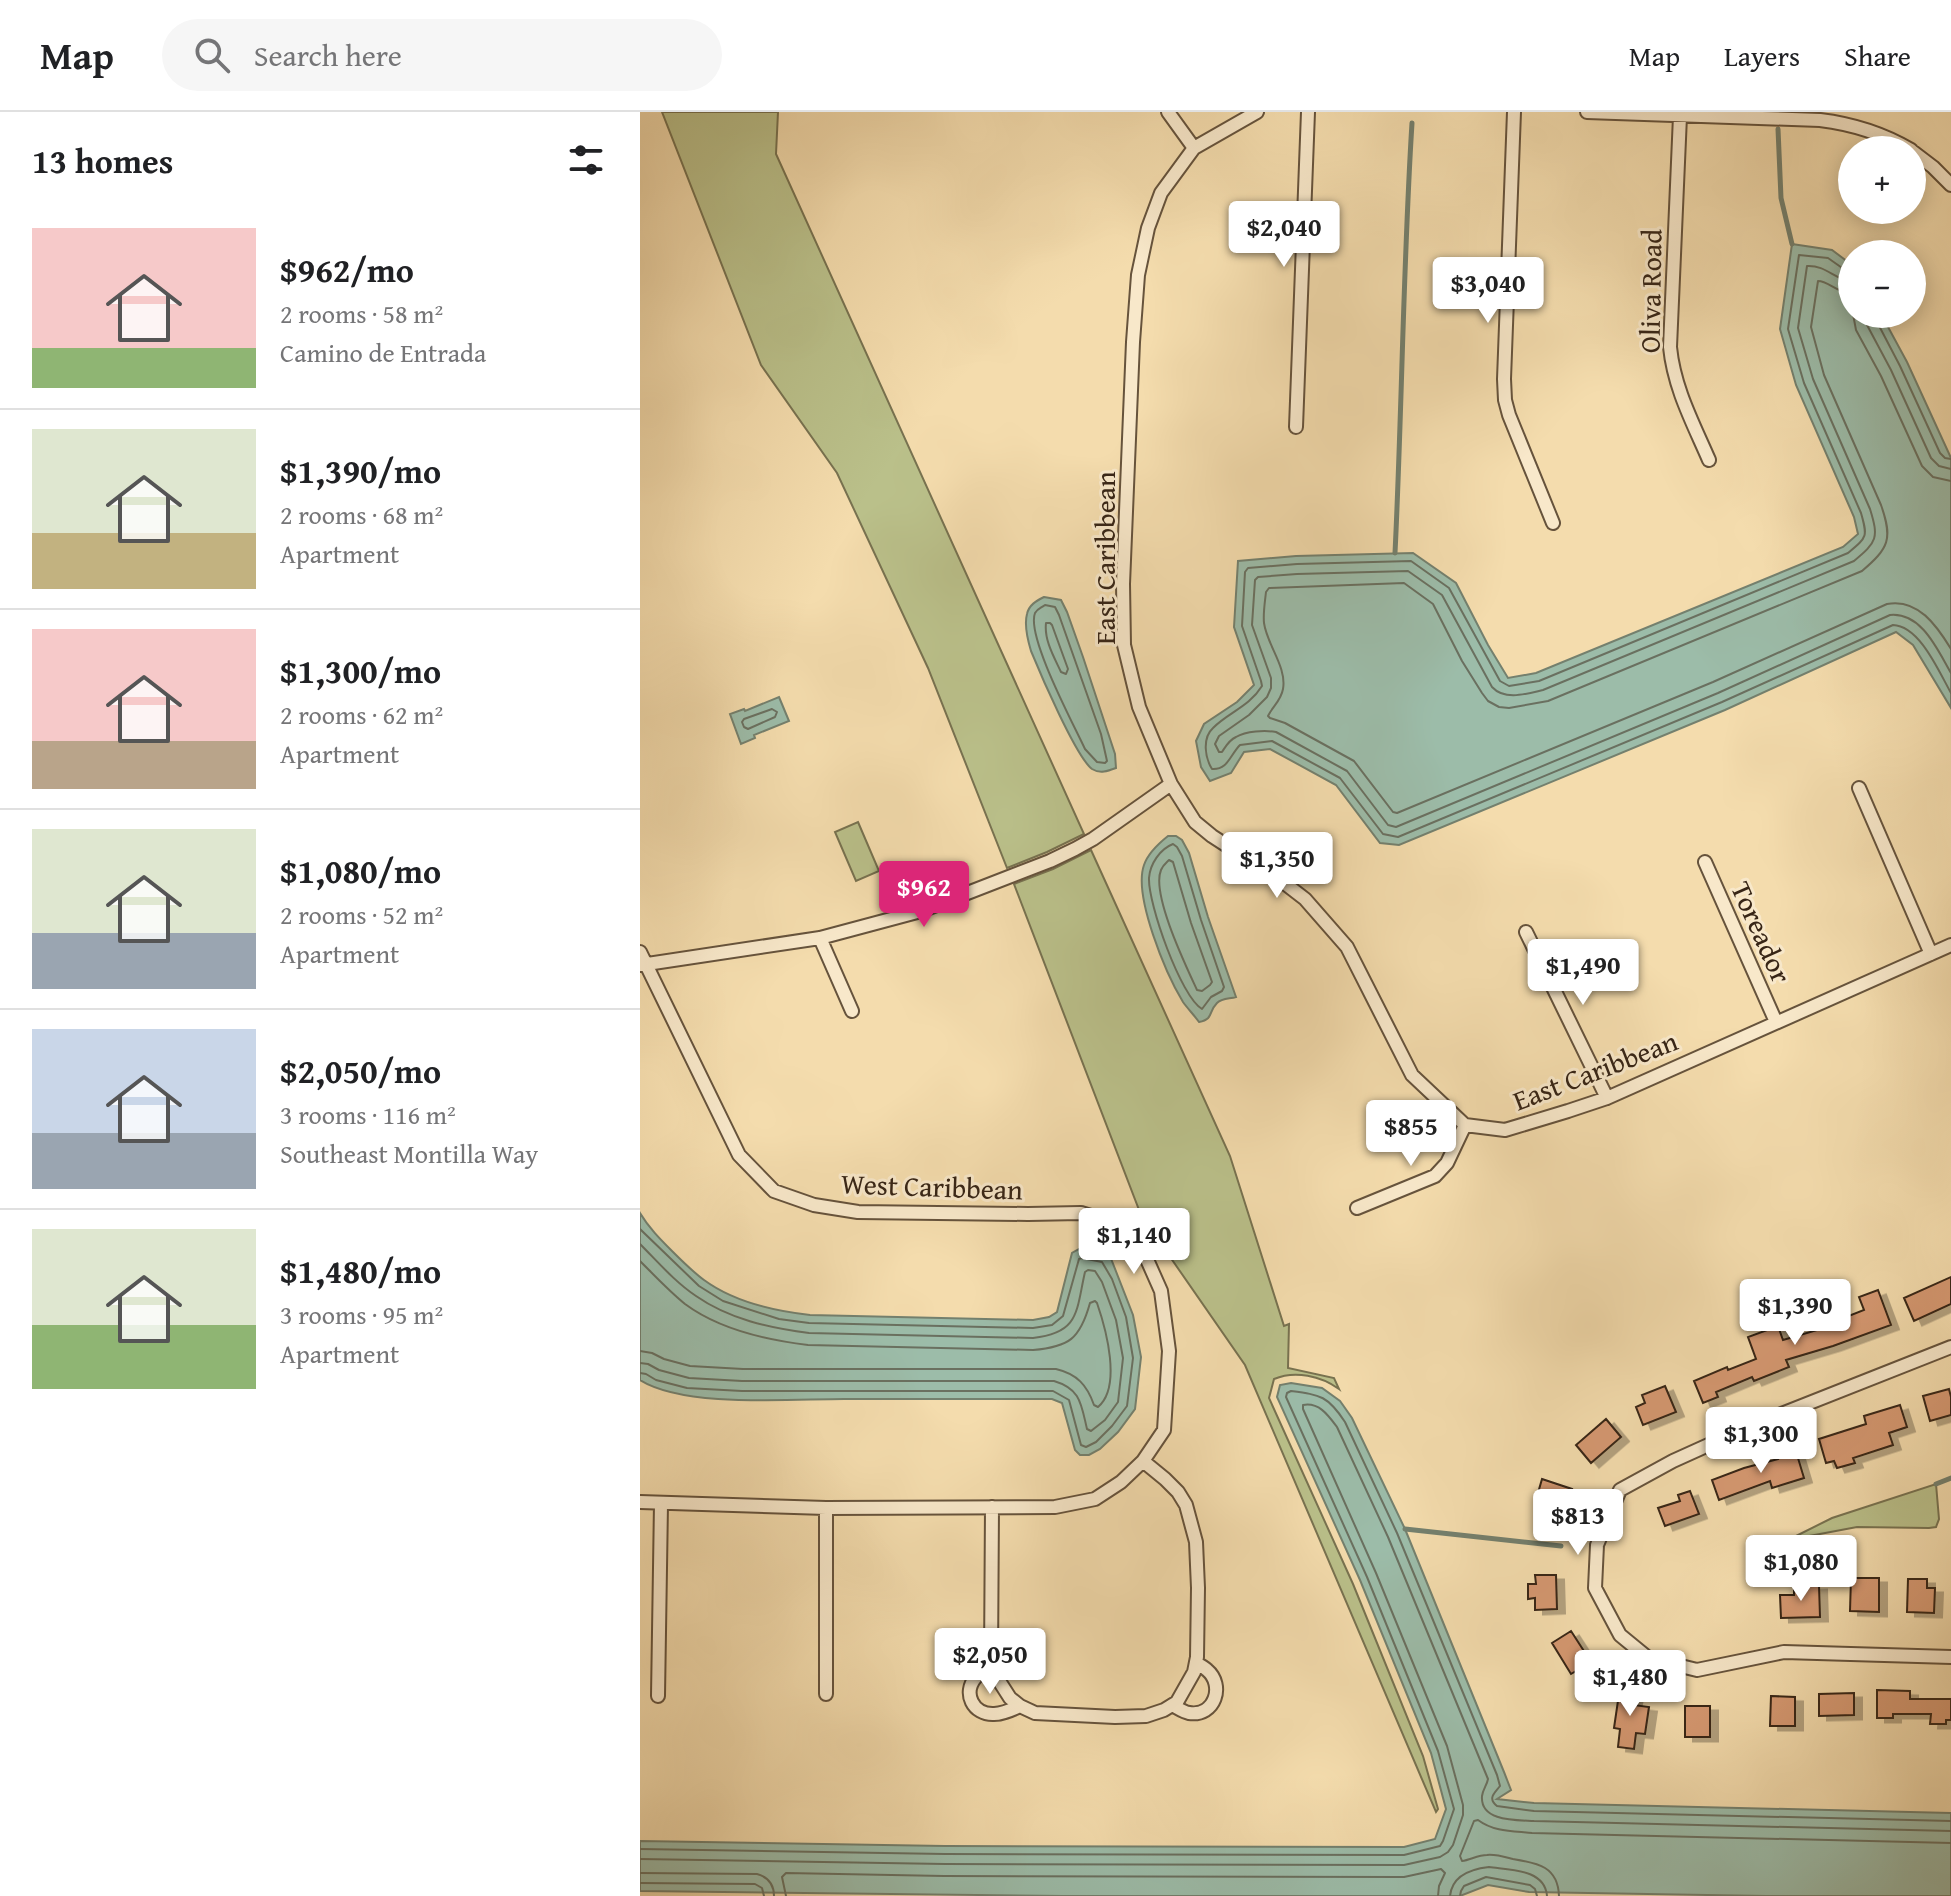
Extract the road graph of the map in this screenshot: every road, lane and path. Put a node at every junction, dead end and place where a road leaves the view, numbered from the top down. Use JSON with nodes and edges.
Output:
{"nodes":[{"id":1,"x":1168,"y":112,"type":"edge"},
{"id":2,"x":1257,"y":112,"type":"edge"},
{"id":3,"x":1308,"y":112,"type":"edge"},
{"id":4,"x":1514,"y":112,"type":"edge"},
{"id":5,"x":1587,"y":112,"type":"edge"},
{"id":6,"x":1680,"y":116,"type":"junction"},
{"id":7,"x":1884,"y":136,"type":"edge"},
{"id":8,"x":1194,"y":148,"type":"junction"},
{"id":9,"x":1926,"y":162,"type":"edge"},
{"id":10,"x":1951,"y":185,"type":"edge"},
{"id":11,"x":1296,"y":427,"type":"dead end"},
{"id":12,"x":1709,"y":460,"type":"dead end"},
{"id":13,"x":1553,"y":523,"type":"dead end"},
{"id":14,"x":1171,"y":784,"type":"junction"},
{"id":15,"x":1859,"y":788,"type":"dead end"},
{"id":16,"x":1705,"y":862,"type":"dead end"},
{"id":17,"x":1526,"y":932,"type":"dead end"},
{"id":18,"x":820,"y":938,"type":"junction"},
{"id":19,"x":1951,"y":945,"type":"edge"},
{"id":20,"x":640,"y":952,"type":"edge"},
{"id":21,"x":1931,"y":954,"type":"junction"},
{"id":22,"x":643,"y":965,"type":"edge"},
{"id":23,"x":852,"y":1011,"type":"dead end"},
{"id":24,"x":1776,"y":1022,"type":"junction"},
{"id":25,"x":1607,"y":1098,"type":"junction"},
{"id":26,"x":1465,"y":1125,"type":"junction"},
{"id":27,"x":1357,"y":1208,"type":"dead end"},
{"id":28,"x":1951,"y":1347,"type":"edge"},
{"id":29,"x":1143,"y":1461,"type":"junction"},
{"id":30,"x":640,"y":1502,"type":"edge"},
{"id":31,"x":661,"y":1504,"type":"junction"},
{"id":32,"x":992,"y":1507,"type":"junction"},
{"id":33,"x":826,"y":1508,"type":"junction"},
{"id":34,"x":1951,"y":1657,"type":"edge"},
{"id":35,"x":1196,"y":1663,"type":"junction"},
{"id":36,"x":992,"y":1665,"type":"junction"},
{"id":37,"x":826,"y":1694,"type":"dead end"},
{"id":38,"x":658,"y":1696,"type":"dead end"},
{"id":39,"x":1172,"y":1705,"type":"junction"},
{"id":40,"x":1020,"y":1706,"type":"junction"}],
"edges":[{"from":1,"to":8,"type":"street"},
{"from":2,"to":8,"type":"street","name":"East Caribbean"},
{"from":3,"to":11,"type":"street"},
{"from":4,"to":13,"type":"street"},
{"from":5,"to":6,"type":"street"},
{"from":6,"to":7,"type":"street"},
{"from":6,"to":12,"type":"street","name":"Oliva Road"},
{"from":8,"to":14,"type":"street","name":"East Caribbean"},
{"from":9,"to":10,"type":"street"},
{"from":14,"to":18,"type":"street"},
{"from":14,"to":26,"type":"street","name":"East Caribbean"},
{"from":15,"to":21,"type":"street"},
{"from":16,"to":24,"type":"street","name":"Toreador"},
{"from":17,"to":25,"type":"street"},
{"from":18,"to":22,"type":"street"},
{"from":18,"to":23,"type":"street"},
{"from":19,"to":21,"type":"street","name":"East Caribbean"},
{"from":20,"to":22,"type":"street","name":"West Caribbean"},
{"from":21,"to":24,"type":"street","name":"East Caribbean"},
{"from":22,"to":29,"type":"street","name":"West Caribbean"},
{"from":24,"to":25,"type":"street","name":"East Caribbean"},
{"from":25,"to":26,"type":"street","name":"East Caribbean"},
{"from":26,"to":27,"type":"street"},
{"from":28,"to":34,"type":"street"},
{"from":29,"to":32,"type":"street","name":"West Caribbean"},
{"from":29,"to":35,"type":"street"},
{"from":30,"to":31,"type":"street","name":"West Caribbean"},
{"from":31,"to":33,"type":"street","name":"West Caribbean"},
{"from":31,"to":38,"type":"street"},
{"from":32,"to":33,"type":"street","name":"West Caribbean"},
{"from":32,"to":36,"type":"street"},
{"from":33,"to":37,"type":"street"},
{"from":35,"to":39,"type":"street"},
{"from":35,"to":39,"type":"street"},
{"from":36,"to":40,"type":"street"},
{"from":36,"to":40,"type":"street"},
{"from":39,"to":40,"type":"street"}]}
